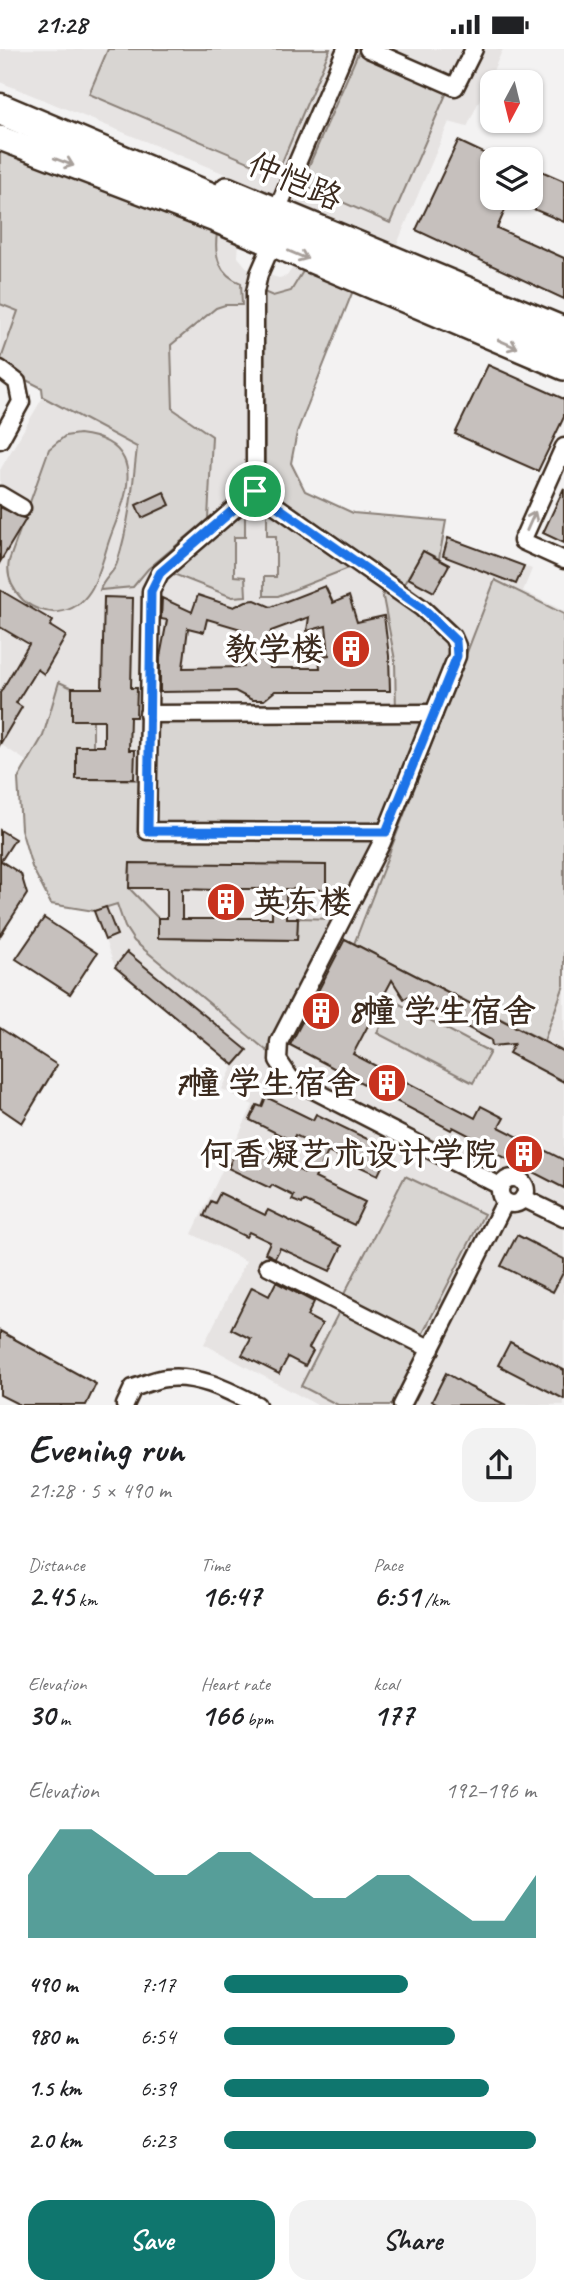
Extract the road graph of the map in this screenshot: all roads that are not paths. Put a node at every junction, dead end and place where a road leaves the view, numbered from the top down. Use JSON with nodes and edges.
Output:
{"nodes":[{"id":1,"x":346,"y":49,"type":"edge"},
{"id":2,"x":368,"y":49,"type":"edge"},
{"id":3,"x":474,"y":49,"type":"edge"},
{"id":4,"x":0,"y":95,"type":"edge"},
{"id":5,"x":0,"y":109,"type":"edge"},
{"id":6,"x":0,"y":120,"type":"edge"},
{"id":7,"x":0,"y":138,"type":"edge"},
{"id":8,"x":160,"y":175,"type":"junction"},
{"id":9,"x":277,"y":210,"type":"junction"},
{"id":10,"x":272,"y":244,"type":"junction"},
{"id":11,"x":564,"y":329,"type":"edge"},
{"id":12,"x":564,"y":348,"type":"edge"},
{"id":13,"x":564,"y":368,"type":"edge"},
{"id":14,"x":0,"y":369,"type":"edge"},
{"id":15,"x":0,"y":440,"type":"edge"},
{"id":16,"x":564,"y":447,"type":"edge"},
{"id":17,"x":255,"y":491,"type":"junction"},
{"id":18,"x":0,"y":495,"type":"edge"},
{"id":19,"x":22,"y":508,"type":"dead end"},
{"id":20,"x":564,"y":560,"type":"edge"},
{"id":21,"x":433,"y":713,"type":"junction"},
{"id":22,"x":148,"y":714,"type":"junction"},
{"id":23,"x":386,"y":832,"type":"junction"},
{"id":24,"x":503,"y":1194,"type":"junction"},
{"id":25,"x":523,"y":1198,"type":"junction"},
{"id":26,"x":564,"y":1218,"type":"edge"},
{"id":27,"x":268,"y":1266,"type":"dead end"},
{"id":28,"x":431,"y":1349,"type":"junction"},
{"id":29,"x":125,"y":1405,"type":"edge"},
{"id":30,"x":257,"y":1405,"type":"edge"},
{"id":31,"x":402,"y":1405,"type":"edge"}],
"edges":[{"from":1,"to":9,"type":"street"},
{"from":2,"to":3,"type":"street"},
{"from":4,"to":9,"type":"main road","name":"仲恺路"},
{"from":5,"to":8,"type":"highway"},
{"from":6,"to":8,"type":"highway"},
{"from":7,"to":10,"type":"main road","name":"仲恺路","one_way":true},
{"from":8,"to":12,"type":"highway"},
{"from":9,"to":11,"type":"main road","name":"仲恺路"},
{"from":10,"to":13,"type":"main road","name":"仲恺路","one_way":true},
{"from":10,"to":17,"type":"street"},
{"from":14,"to":15,"type":"street"},
{"from":20,"to":16,"type":"street","one_way":true},
{"from":17,"to":21,"type":"street"},
{"from":17,"to":22,"type":"street"},
{"from":18,"to":19,"type":"street"},
{"from":21,"to":22,"type":"street"},
{"from":21,"to":23,"type":"street"},
{"from":22,"to":23,"type":"street"},
{"from":23,"to":24,"type":"street"},
{"from":24,"to":25,"type":"street"},
{"from":24,"to":25,"type":"street"},
{"from":24,"to":28,"type":"street"},
{"from":25,"to":26,"type":"street"},
{"from":27,"to":28,"type":"street"},
{"from":28,"to":31,"type":"street"},
{"from":29,"to":30,"type":"street"}]}
